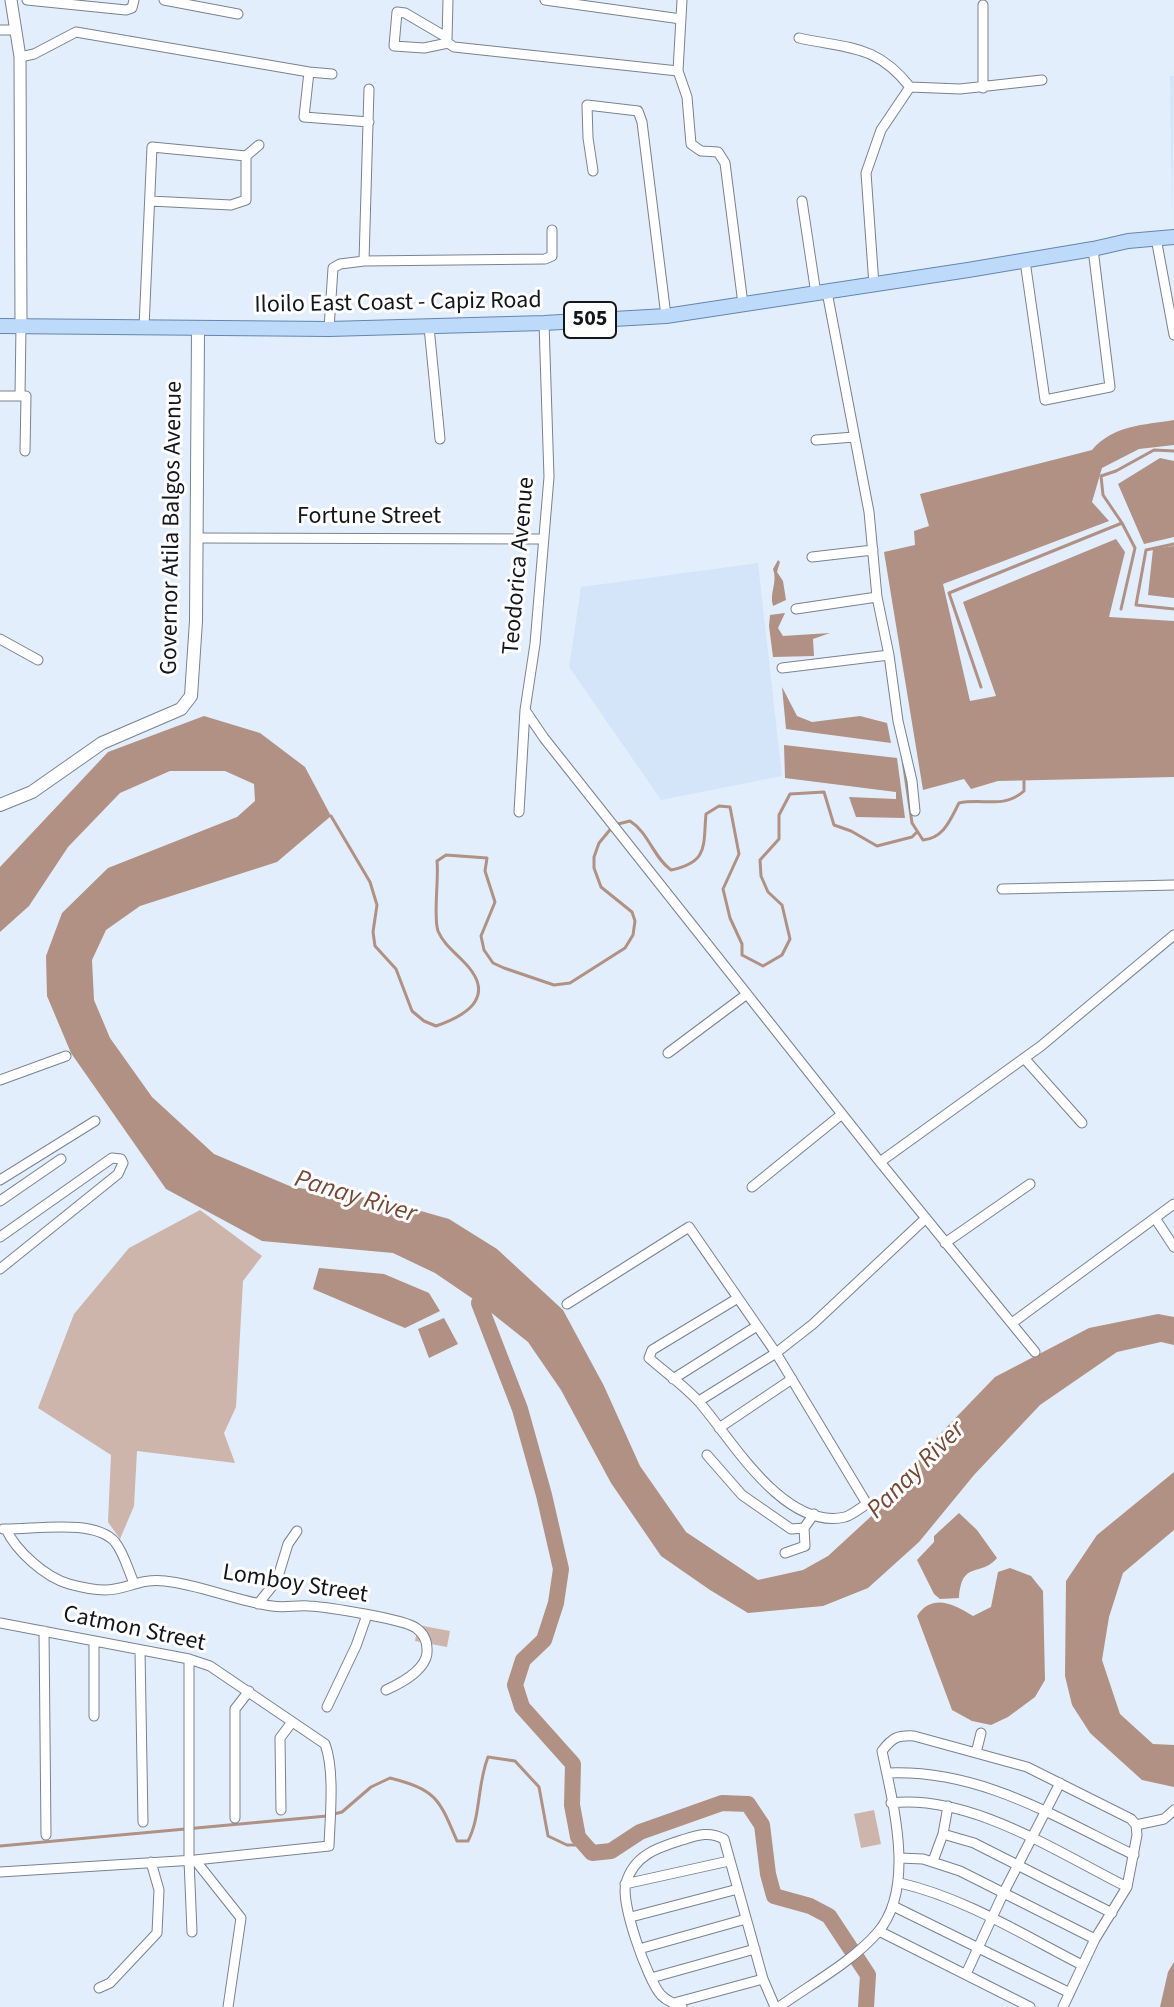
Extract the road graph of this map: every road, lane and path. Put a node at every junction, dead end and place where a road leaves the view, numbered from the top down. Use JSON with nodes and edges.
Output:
{"nodes":[{"id":1,"x":11,"y":0,"type":"edge"},
{"id":2,"x":27,"y":0,"type":"edge"},
{"id":3,"x":134,"y":0,"type":"edge"},
{"id":4,"x":164,"y":0,"type":"edge"},
{"id":5,"x":448,"y":0,"type":"edge"},
{"id":6,"x":545,"y":0,"type":"edge"},
{"id":7,"x":682,"y":0,"type":"edge"},
{"id":8,"x":983,"y":5,"type":"dead end"},
{"id":9,"x":238,"y":14,"type":"dead end"},
{"id":10,"x":681,"y":19,"type":"junction"},
{"id":11,"x":0,"y":30,"type":"edge"},
{"id":12,"x":14,"y":30,"type":"junction"},
{"id":13,"x":799,"y":38,"type":"dead end"},
{"id":14,"x":447,"y":40,"type":"junction"},
{"id":15,"x":20,"y":57,"type":"junction"},
{"id":16,"x":678,"y":71,"type":"junction"},
{"id":17,"x":309,"y":72,"type":"junction"},
{"id":18,"x":332,"y":74,"type":"dead end"},
{"id":19,"x":1042,"y":80,"type":"dead end"},
{"id":20,"x":910,"y":87,"type":"junction"},
{"id":21,"x":983,"y":88,"type":"junction"},
{"id":22,"x":369,"y":89,"type":"dead end"},
{"id":23,"x":369,"y":122,"type":"junction"},
{"id":24,"x":259,"y":145,"type":"dead end"},
{"id":25,"x":246,"y":156,"type":"junction"},
{"id":26,"x":593,"y":171,"type":"dead end"},
{"id":27,"x":150,"y":201,"type":"junction"},
{"id":28,"x":802,"y":201,"type":"dead end"},
{"id":29,"x":552,"y":230,"type":"dead end"},
{"id":30,"x":1174,"y":237,"type":"edge"},
{"id":31,"x":1156,"y":238,"type":"junction"},
{"id":32,"x":1093,"y":249,"type":"junction"},
{"id":33,"x":364,"y":261,"type":"junction"},
{"id":34,"x":1025,"y":261,"type":"junction"},
{"id":35,"x":874,"y":285,"type":"junction"},
{"id":36,"x":822,"y":293,"type":"junction"},
{"id":37,"x":743,"y":304,"type":"junction"},
{"id":38,"x":666,"y":316,"type":"junction"},
{"id":39,"x":544,"y":323,"type":"junction"},
{"id":40,"x":0,"y":326,"type":"edge"},
{"id":41,"x":21,"y":326,"type":"junction"},
{"id":42,"x":144,"y":327,"type":"junction"},
{"id":43,"x":429,"y":327,"type":"junction"},
{"id":44,"x":329,"y":329,"type":"junction"},
{"id":45,"x":198,"y":330,"type":"junction"},
{"id":46,"x":1174,"y":335,"type":"edge"},
{"id":47,"x":20,"y":395,"type":"junction"},
{"id":48,"x":0,"y":396,"type":"edge"},
{"id":49,"x":854,"y":437,"type":"junction"},
{"id":50,"x":440,"y":439,"type":"dead end"},
{"id":51,"x":816,"y":440,"type":"dead end"},
{"id":52,"x":25,"y":451,"type":"dead end"},
{"id":53,"x":196,"y":538,"type":"junction"},
{"id":54,"x":543,"y":539,"type":"junction"},
{"id":55,"x":873,"y":550,"type":"junction"},
{"id":56,"x":812,"y":557,"type":"dead end"},
{"id":57,"x":877,"y":597,"type":"junction"},
{"id":58,"x":796,"y":609,"type":"dead end"},
{"id":59,"x":0,"y":639,"type":"edge"},
{"id":60,"x":889,"y":655,"type":"junction"},
{"id":61,"x":38,"y":660,"type":"dead end"},
{"id":62,"x":782,"y":668,"type":"dead end"},
{"id":63,"x":525,"y":710,"type":"junction"},
{"id":64,"x":0,"y":805,"type":"edge"},
{"id":65,"x":915,"y":811,"type":"dead end"},
{"id":66,"x":519,"y":812,"type":"dead end"},
{"id":67,"x":1174,"y":885,"type":"edge"},
{"id":68,"x":1002,"y":889,"type":"dead end"},
{"id":69,"x":1174,"y":935,"type":"edge"},
{"id":70,"x":747,"y":994,"type":"junction"},
{"id":71,"x":668,"y":1053,"type":"dead end"},
{"id":72,"x":66,"y":1056,"type":"dead end"},
{"id":73,"x":1024,"y":1058,"type":"junction"},
{"id":74,"x":0,"y":1080,"type":"edge"},
{"id":75,"x":842,"y":1114,"type":"junction"},
{"id":76,"x":95,"y":1121,"type":"dead end"},
{"id":77,"x":1082,"y":1123,"type":"dead end"},
{"id":78,"x":61,"y":1159,"type":"dead end"},
{"id":79,"x":880,"y":1162,"type":"junction"},
{"id":80,"x":19,"y":1168,"type":"junction"},
{"id":81,"x":0,"y":1180,"type":"edge"},
{"id":82,"x":28,"y":1182,"type":"junction"},
{"id":83,"x":1030,"y":1184,"type":"dead end"},
{"id":84,"x":752,"y":1187,"type":"dead end"},
{"id":85,"x":0,"y":1201,"type":"edge"},
{"id":86,"x":1174,"y":1204,"type":"edge"},
{"id":87,"x":926,"y":1218,"type":"junction"},
{"id":88,"x":1155,"y":1218,"type":"junction"},
{"id":89,"x":0,"y":1237,"type":"edge"},
{"id":90,"x":945,"y":1243,"type":"junction"},
{"id":91,"x":1174,"y":1247,"type":"edge"},
{"id":92,"x":0,"y":1269,"type":"edge"},
{"id":93,"x":738,"y":1298,"type":"junction"},
{"id":94,"x":567,"y":1304,"type":"dead end"},
{"id":95,"x":1012,"y":1323,"type":"junction"},
{"id":96,"x":757,"y":1326,"type":"junction"},
{"id":97,"x":1035,"y":1352,"type":"dead end"},
{"id":98,"x":776,"y":1353,"type":"junction"},
{"id":99,"x":673,"y":1379,"type":"junction"},
{"id":100,"x":792,"y":1379,"type":"junction"},
{"id":101,"x":699,"y":1401,"type":"junction"},
{"id":102,"x":719,"y":1428,"type":"junction"},
{"id":103,"x":707,"y":1455,"type":"dead end"},
{"id":104,"x":814,"y":1514,"type":"junction"},
{"id":105,"x":804,"y":1528,"type":"junction"},
{"id":106,"x":3,"y":1529,"type":"edge"},
{"id":107,"x":297,"y":1531,"type":"dead end"},
{"id":108,"x":785,"y":1553,"type":"dead end"},
{"id":109,"x":134,"y":1583,"type":"junction"},
{"id":110,"x":258,"y":1604,"type":"junction"},
{"id":111,"x":367,"y":1615,"type":"junction"},
{"id":112,"x":0,"y":1623,"type":"edge"},
{"id":113,"x":44,"y":1631,"type":"junction"},
{"id":114,"x":94,"y":1641,"type":"junction"},
{"id":115,"x":140,"y":1651,"type":"junction"},
{"id":116,"x":189,"y":1659,"type":"junction"},
{"id":117,"x":386,"y":1690,"type":"dead end"},
{"id":118,"x":249,"y":1691,"type":"junction"},
{"id":119,"x":327,"y":1707,"type":"dead end"},
{"id":120,"x":94,"y":1716,"type":"dead end"},
{"id":121,"x":292,"y":1722,"type":"junction"},
{"id":122,"x":981,"y":1733,"type":"dead end"},
{"id":123,"x":976,"y":1753,"type":"junction"},
{"id":124,"x":887,"y":1773,"type":"junction"},
{"id":125,"x":1060,"y":1783,"type":"junction"},
{"id":126,"x":891,"y":1803,"type":"junction"},
{"id":127,"x":948,"y":1806,"type":"junction"},
{"id":128,"x":281,"y":1810,"type":"dead end"},
{"id":129,"x":1174,"y":1810,"type":"edge"},
{"id":130,"x":1046,"y":1813,"type":"junction"},
{"id":131,"x":235,"y":1818,"type":"dead end"},
{"id":132,"x":143,"y":1822,"type":"dead end"},
{"id":133,"x":1136,"y":1825,"type":"junction"},
{"id":134,"x":943,"y":1834,"type":"junction"},
{"id":135,"x":46,"y":1835,"type":"dead end"},
{"id":136,"x":1033,"y":1840,"type":"junction"},
{"id":137,"x":1134,"y":1855,"type":"junction"},
{"id":138,"x":900,"y":1858,"type":"junction"},
{"id":139,"x":192,"y":1860,"type":"junction"},
{"id":140,"x":729,"y":1861,"type":"junction"},
{"id":141,"x":933,"y":1861,"type":"junction"},
{"id":142,"x":151,"y":1862,"type":"junction"},
{"id":143,"x":1018,"y":1866,"type":"junction"},
{"id":144,"x":0,"y":1872,"type":"edge"},
{"id":145,"x":900,"y":1883,"type":"junction"},
{"id":146,"x":625,"y":1884,"type":"junction"},
{"id":147,"x":1127,"y":1887,"type":"junction"},
{"id":148,"x":738,"y":1889,"type":"junction"},
{"id":149,"x":1003,"y":1894,"type":"junction"},
{"id":150,"x":893,"y":1906,"type":"junction"},
{"id":151,"x":1112,"y":1913,"type":"junction"},
{"id":152,"x":631,"y":1917,"type":"junction"},
{"id":153,"x":746,"y":1919,"type":"junction"},
{"id":154,"x":993,"y":1919,"type":"junction"},
{"id":155,"x":879,"y":1931,"type":"junction"},
{"id":156,"x":192,"y":1932,"type":"dead end"},
{"id":157,"x":1095,"y":1939,"type":"junction"},
{"id":158,"x":978,"y":1947,"type":"junction"},
{"id":159,"x":639,"y":1949,"type":"junction"},
{"id":160,"x":755,"y":1949,"type":"junction"},
{"id":161,"x":1082,"y":1965,"type":"junction"},
{"id":162,"x":966,"y":1974,"type":"junction"},
{"id":163,"x":651,"y":1978,"type":"junction"},
{"id":164,"x":763,"y":1979,"type":"junction"},
{"id":165,"x":99,"y":1988,"type":"dead end"},
{"id":166,"x":1068,"y":1992,"type":"junction"},
{"id":167,"x":678,"y":2005,"type":"edge"},
{"id":168,"x":228,"y":2007,"type":"edge"},
{"id":169,"x":777,"y":2007,"type":"edge"},
{"id":170,"x":1030,"y":2007,"type":"edge"},
{"id":171,"x":1063,"y":2007,"type":"edge"}],
"edges":[{"from":1,"to":12,"type":"street"},
{"from":2,"to":3,"type":"street"},
{"from":4,"to":9,"type":"street"},
{"from":5,"to":14,"type":"street"},
{"from":6,"to":10,"type":"street"},
{"from":7,"to":10,"type":"street"},
{"from":8,"to":21,"type":"street"},
{"from":10,"to":16,"type":"street"},
{"from":11,"to":12,"type":"street"},
{"from":12,"to":15,"type":"street"},
{"from":13,"to":20,"type":"street"},
{"from":14,"to":14,"type":"street"},
{"from":14,"to":16,"type":"street"},
{"from":15,"to":17,"type":"street"},
{"from":15,"to":41,"type":"street"},
{"from":16,"to":37,"type":"street"},
{"from":17,"to":18,"type":"street"},
{"from":17,"to":23,"type":"street"},
{"from":19,"to":21,"type":"street"},
{"from":20,"to":21,"type":"street"},
{"from":20,"to":35,"type":"street"},
{"from":22,"to":23,"type":"street"},
{"from":23,"to":33,"type":"street"},
{"from":24,"to":25,"type":"street"},
{"from":25,"to":27,"type":"street"},
{"from":25,"to":27,"type":"street"},
{"from":26,"to":38,"type":"street"},
{"from":27,"to":42,"type":"street"},
{"from":28,"to":36,"type":"street"},
{"from":29,"to":33,"type":"street"},
{"from":30,"to":31,"type":"main road","name":"Iloilo East Coast - Capiz Road","number":"505"},
{"from":31,"to":32,"type":"main road","name":"Iloilo East Coast - Capiz Road","number":"505"},
{"from":31,"to":46,"type":"street"},
{"from":32,"to":34,"type":"main road","name":"Iloilo East Coast - Capiz Road","number":"505"},
{"from":32,"to":34,"type":"street"},
{"from":33,"to":44,"type":"street"},
{"from":34,"to":35,"type":"main road","name":"Iloilo East Coast - Capiz Road","number":"505"},
{"from":35,"to":36,"type":"main road","name":"Iloilo East Coast - Capiz Road","number":"505"},
{"from":36,"to":37,"type":"main road","name":"Iloilo East Coast - Capiz Road","number":"505"},
{"from":36,"to":49,"type":"street"},
{"from":37,"to":38,"type":"main road","name":"Iloilo East Coast - Capiz Road","number":"505"},
{"from":38,"to":39,"type":"main road","name":"Iloilo East Coast - Capiz Road","number":"505"},
{"from":39,"to":43,"type":"main road","name":"Iloilo East Coast - Capiz Road","number":"505"},
{"from":39,"to":54,"type":"street","name":"Teodorica Avenue"},
{"from":40,"to":41,"type":"main road","name":"Iloilo East Coast - Capiz Road","number":"505"},
{"from":41,"to":42,"type":"main road","name":"Iloilo East Coast - Capiz Road","number":"505"},
{"from":41,"to":47,"type":"street"},
{"from":42,"to":45,"type":"main road","name":"Iloilo East Coast - Capiz Road","number":"505"},
{"from":43,"to":44,"type":"main road","name":"Iloilo East Coast - Capiz Road","number":"505"},
{"from":43,"to":50,"type":"street"},
{"from":44,"to":45,"type":"main road","name":"Iloilo East Coast - Capiz Road","number":"505"},
{"from":45,"to":53,"type":"main road","name":"Governor Atila Balgos Avenue"},
{"from":47,"to":48,"type":"street"},
{"from":47,"to":52,"type":"street"},
{"from":49,"to":51,"type":"street"},
{"from":49,"to":55,"type":"street"},
{"from":53,"to":54,"type":"street","name":"Fortune Street"},
{"from":53,"to":64,"type":"main road","name":"Governor Atila Balgos Avenue"},
{"from":54,"to":63,"type":"street","name":"Teodorica Avenue"},
{"from":55,"to":56,"type":"street"},
{"from":55,"to":57,"type":"street"},
{"from":57,"to":58,"type":"street"},
{"from":57,"to":60,"type":"street"},
{"from":59,"to":61,"type":"street"},
{"from":60,"to":62,"type":"street"},
{"from":60,"to":65,"type":"street"},
{"from":63,"to":66,"type":"street","name":"Teodorica Avenue"},
{"from":63,"to":70,"type":"street"},
{"from":67,"to":68,"type":"street"},
{"from":69,"to":73,"type":"street"},
{"from":70,"to":71,"type":"street"},
{"from":70,"to":75,"type":"street"},
{"from":72,"to":74,"type":"street"},
{"from":73,"to":77,"type":"street"},
{"from":73,"to":79,"type":"street"},
{"from":75,"to":79,"type":"street"},
{"from":75,"to":84,"type":"street"},
{"from":76,"to":80,"type":"street"},
{"from":78,"to":82,"type":"street"},
{"from":79,"to":87,"type":"street"},
{"from":80,"to":81,"type":"street"},
{"from":80,"to":82,"type":"street"},
{"from":82,"to":85,"type":"street"},
{"from":83,"to":90,"type":"street"},
{"from":86,"to":88,"type":"street"},
{"from":87,"to":90,"type":"street"},
{"from":87,"to":98,"type":"street"},
{"from":88,"to":91,"type":"street"},
{"from":88,"to":95,"type":"street"},
{"from":89,"to":92,"type":"street"},
{"from":90,"to":95,"type":"street"},
{"from":93,"to":94,"type":"street"},
{"from":93,"to":96,"type":"street"},
{"from":93,"to":99,"type":"street"},
{"from":95,"to":97,"type":"street"},
{"from":96,"to":98,"type":"street"},
{"from":96,"to":99,"type":"street"},
{"from":98,"to":100,"type":"street"},
{"from":98,"to":101,"type":"street"},
{"from":99,"to":101,"type":"street"},
{"from":100,"to":102,"type":"street"},
{"from":100,"to":104,"type":"street"},
{"from":101,"to":102,"type":"street"},
{"from":102,"to":104,"type":"street"},
{"from":103,"to":105,"type":"street"},
{"from":104,"to":105,"type":"street"},
{"from":105,"to":108,"type":"street"},
{"from":106,"to":109,"type":"street","name":"Lomboy Street"},
{"from":106,"to":109,"type":"street"},
{"from":107,"to":110,"type":"street"},
{"from":109,"to":110,"type":"street","name":"Lomboy Street"},
{"from":110,"to":111,"type":"street","name":"Lomboy Street"},
{"from":111,"to":117,"type":"street","name":"Lomboy Street"},
{"from":111,"to":119,"type":"street"},
{"from":112,"to":113,"type":"street","name":"Catmon Street"},
{"from":113,"to":114,"type":"street","name":"Catmon Street"},
{"from":113,"to":135,"type":"street"},
{"from":114,"to":115,"type":"street","name":"Catmon Street"},
{"from":114,"to":120,"type":"street"},
{"from":115,"to":116,"type":"street","name":"Catmon Street"},
{"from":115,"to":132,"type":"street"},
{"from":116,"to":118,"type":"street","name":"Catmon Street"},
{"from":116,"to":139,"type":"street"},
{"from":118,"to":121,"type":"street","name":"Catmon Street"},
{"from":118,"to":131,"type":"street"},
{"from":121,"to":128,"type":"street"},
{"from":121,"to":139,"type":"street","name":"Catmon Street"},
{"from":122,"to":123,"type":"street"},
{"from":123,"to":124,"type":"street"},
{"from":123,"to":125,"type":"street"},
{"from":124,"to":126,"type":"street"},
{"from":124,"to":130,"type":"street"},
{"from":125,"to":130,"type":"street"},
{"from":125,"to":133,"type":"street"},
{"from":126,"to":127,"type":"street"},
{"from":126,"to":138,"type":"street"},
{"from":127,"to":134,"type":"street"},
{"from":127,"to":136,"type":"street"},
{"from":129,"to":133,"type":"street"},
{"from":130,"to":136,"type":"street"},
{"from":130,"to":137,"type":"street"},
{"from":133,"to":137,"type":"street"},
{"from":134,"to":141,"type":"street"},
{"from":134,"to":143,"type":"street"},
{"from":136,"to":143,"type":"street"},
{"from":136,"to":147,"type":"street"},
{"from":137,"to":147,"type":"street"},
{"from":138,"to":141,"type":"street"},
{"from":138,"to":145,"type":"street"},
{"from":139,"to":142,"type":"street"},
{"from":139,"to":156,"type":"street"},
{"from":139,"to":168,"type":"street"},
{"from":140,"to":146,"type":"street"},
{"from":140,"to":146,"type":"street"},
{"from":140,"to":148,"type":"street"},
{"from":141,"to":149,"type":"street"},
{"from":142,"to":144,"type":"street"},
{"from":142,"to":165,"type":"street"},
{"from":143,"to":149,"type":"street"},
{"from":143,"to":151,"type":"street"},
{"from":145,"to":150,"type":"street"},
{"from":145,"to":154,"type":"street"},
{"from":146,"to":152,"type":"street"},
{"from":147,"to":151,"type":"street"},
{"from":148,"to":152,"type":"street"},
{"from":148,"to":153,"type":"street"},
{"from":149,"to":154,"type":"street"},
{"from":149,"to":157,"type":"street"},
{"from":150,"to":155,"type":"street"},
{"from":150,"to":158,"type":"street"},
{"from":151,"to":157,"type":"street"},
{"from":152,"to":159,"type":"street"},
{"from":153,"to":159,"type":"street"},
{"from":153,"to":160,"type":"street"},
{"from":154,"to":158,"type":"street"},
{"from":154,"to":161,"type":"street"},
{"from":155,"to":162,"type":"street"},
{"from":155,"to":169,"type":"street"},
{"from":157,"to":161,"type":"street"},
{"from":158,"to":162,"type":"street"},
{"from":158,"to":166,"type":"street"},
{"from":159,"to":163,"type":"street"},
{"from":160,"to":163,"type":"street"},
{"from":160,"to":164,"type":"street"},
{"from":161,"to":166,"type":"street"},
{"from":162,"to":170,"type":"street"},
{"from":163,"to":167,"type":"street"},
{"from":164,"to":167,"type":"street"},
{"from":164,"to":169,"type":"street"},
{"from":166,"to":171,"type":"street"}]}
